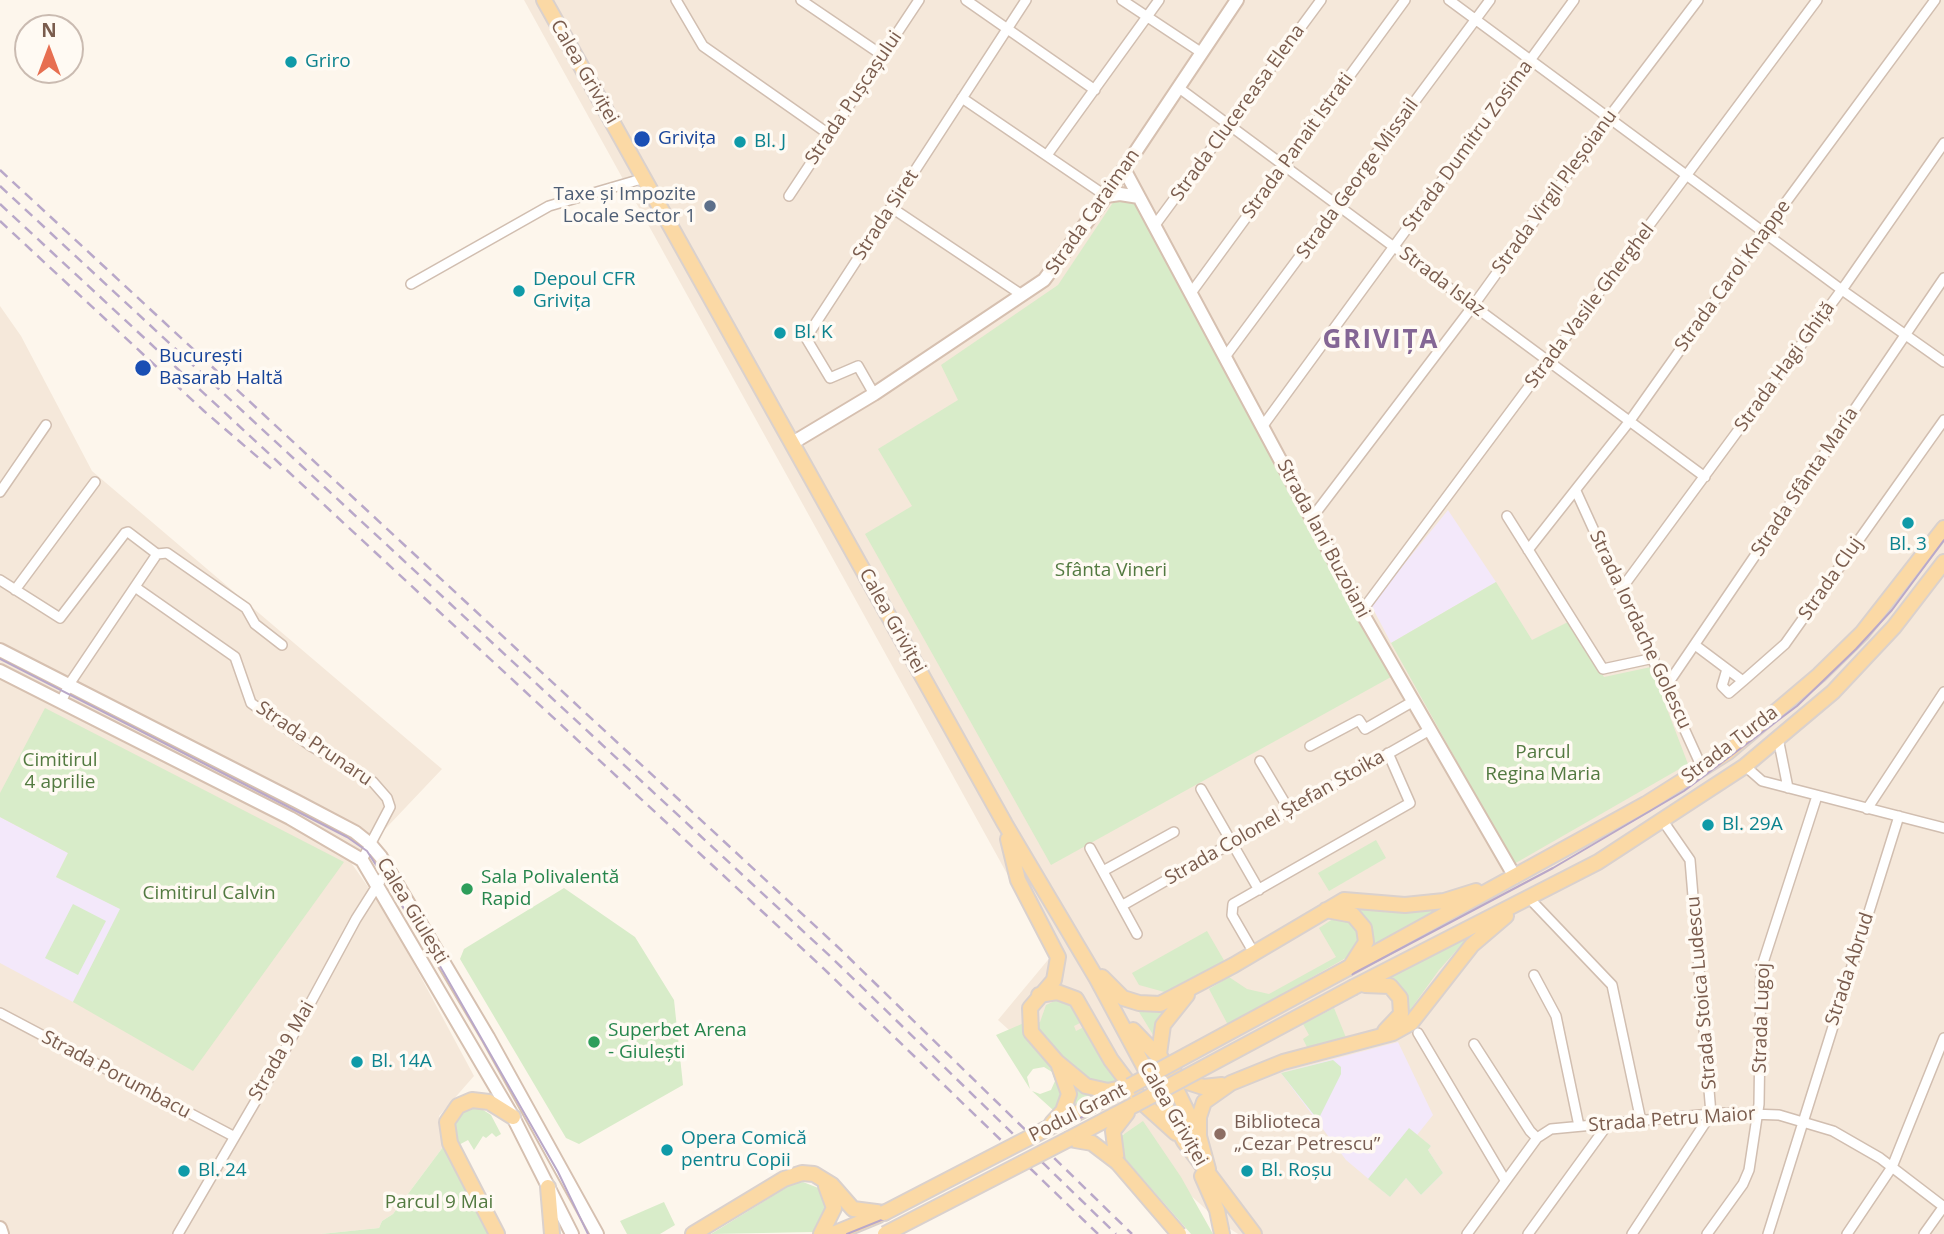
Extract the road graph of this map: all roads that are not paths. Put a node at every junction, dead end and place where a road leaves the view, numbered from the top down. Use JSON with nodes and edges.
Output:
{"nodes":[{"id":1,"x":544,"y":0,"type":"edge"},
{"id":2,"x":676,"y":0,"type":"edge"},
{"id":3,"x":801,"y":0,"type":"edge"},
{"id":4,"x":919,"y":0,"type":"edge"},
{"id":5,"x":966,"y":0,"type":"edge"},
{"id":6,"x":1026,"y":0,"type":"edge"},
{"id":7,"x":1122,"y":0,"type":"edge"},
{"id":8,"x":1159,"y":0,"type":"edge"},
{"id":9,"x":1237,"y":0,"type":"edge"},
{"id":10,"x":1321,"y":0,"type":"edge"},
{"id":11,"x":1405,"y":0,"type":"edge"},
{"id":12,"x":1449,"y":0,"type":"edge"},
{"id":13,"x":1489,"y":0,"type":"edge"},
{"id":14,"x":1574,"y":0,"type":"edge"},
{"id":15,"x":1698,"y":0,"type":"edge"},
{"id":16,"x":1816,"y":0,"type":"edge"},
{"id":17,"x":1935,"y":0,"type":"edge"},
{"id":18,"x":1147,"y":17,"type":"junction"},
{"id":19,"x":1475,"y":20,"type":"junction"},
{"id":20,"x":1008,"y":29,"type":"junction"},
{"id":21,"x":1202,"y":53,"type":"junction"},
{"id":22,"x":882,"y":55,"type":"junction"},
{"id":23,"x":1529,"y":60,"type":"junction"},
{"id":24,"x":1179,"y":88,"type":"junction"},
{"id":25,"x":1095,"y":90,"type":"junction"},
{"id":26,"x":962,"y":98,"type":"junction"},
{"id":27,"x":1608,"y":117,"type":"junction"},
{"id":28,"x":1228,"y":125,"type":"junction"},
{"id":29,"x":830,"y":135,"type":"junction"},
{"id":30,"x":1944,"y":143,"type":"edge"},
{"id":31,"x":1047,"y":155,"type":"junction"},
{"id":32,"x":1283,"y":165,"type":"junction"},
{"id":33,"x":1124,"y":169,"type":"junction"},
{"id":34,"x":1687,"y":175,"type":"junction"},
{"id":35,"x":645,"y":178,"type":"junction"},
{"id":36,"x":789,"y":196,"type":"dead end"},
{"id":37,"x":1106,"y":196,"type":"junction"},
{"id":38,"x":1139,"y":197,"type":"junction"},
{"id":39,"x":1339,"y":205,"type":"junction"},
{"id":40,"x":892,"y":208,"type":"junction"},
{"id":41,"x":1155,"y":225,"type":"junction"},
{"id":42,"x":1764,"y":232,"type":"junction"},
{"id":43,"x":1395,"y":247,"type":"junction"},
{"id":44,"x":1944,"y":278,"type":"edge"},
{"id":45,"x":411,"y":284,"type":"dead end"},
{"id":46,"x":1842,"y":290,"type":"junction"},
{"id":47,"x":1191,"y":293,"type":"junction"},
{"id":48,"x":1023,"y":295,"type":"junction"},
{"id":49,"x":1473,"y":306,"type":"junction"},
{"id":50,"x":1905,"y":334,"type":"junction"},
{"id":51,"x":1225,"y":357,"type":"junction"},
{"id":52,"x":1944,"y":362,"type":"edge"},
{"id":53,"x":1548,"y":363,"type":"junction"},
{"id":54,"x":874,"y":394,"type":"junction"},
{"id":55,"x":1944,"y":419,"type":"edge"},
{"id":56,"x":1629,"y":422,"type":"junction"},
{"id":57,"x":46,"y":425,"type":"dead end"},
{"id":58,"x":1262,"y":427,"type":"junction"},
{"id":59,"x":794,"y":442,"type":"junction"},
{"id":60,"x":1705,"y":477,"type":"junction"},
{"id":61,"x":94,"y":482,"type":"dead end"},
{"id":62,"x":1576,"y":491,"type":"junction"},
{"id":63,"x":0,"y":492,"type":"edge"},
{"id":64,"x":1507,"y":516,"type":"dead end"},
{"id":65,"x":1311,"y":519,"type":"junction"},
{"id":66,"x":1944,"y":528,"type":"edge"},
{"id":67,"x":1528,"y":550,"type":"junction"},
{"id":68,"x":158,"y":554,"type":"junction"},
{"id":69,"x":1944,"y":562,"type":"edge"},
{"id":70,"x":0,"y":580,"type":"edge"},
{"id":71,"x":135,"y":587,"type":"junction"},
{"id":72,"x":1622,"y":588,"type":"junction"},
{"id":73,"x":15,"y":590,"type":"junction"},
{"id":74,"x":1362,"y":612,"type":"junction"},
{"id":75,"x":282,"y":645,"type":"dead end"},
{"id":76,"x":1695,"y":645,"type":"junction"},
{"id":77,"x":0,"y":650,"type":"edge"},
{"id":78,"x":1654,"y":658,"type":"junction"},
{"id":79,"x":1727,"y":669,"type":"junction"},
{"id":80,"x":0,"y":671,"type":"edge"},
{"id":81,"x":1743,"y":681,"type":"junction"},
{"id":82,"x":69,"y":683,"type":"junction"},
{"id":83,"x":1667,"y":685,"type":"junction"},
{"id":84,"x":1944,"y":692,"type":"edge"},
{"id":85,"x":61,"y":702,"type":"junction"},
{"id":86,"x":1412,"y":702,"type":"junction"},
{"id":87,"x":1428,"y":731,"type":"junction"},
{"id":88,"x":1778,"y":738,"type":"junction"},
{"id":89,"x":1310,"y":746,"type":"dead end"},
{"id":90,"x":1388,"y":753,"type":"junction"},
{"id":91,"x":1261,"y":761,"type":"dead end"},
{"id":92,"x":1745,"y":766,"type":"junction"},
{"id":93,"x":1703,"y":770,"type":"junction"},
{"id":94,"x":1788,"y":788,"type":"junction"},
{"id":95,"x":1201,"y":789,"type":"dead end"},
{"id":96,"x":1817,"y":796,"type":"junction"},
{"id":97,"x":1289,"y":808,"type":"junction"},
{"id":98,"x":1867,"y":808,"type":"junction"},
{"id":99,"x":1899,"y":816,"type":"junction"},
{"id":100,"x":1663,"y":821,"type":"junction"},
{"id":101,"x":1005,"y":824,"type":"junction"},
{"id":102,"x":1944,"y":828,"type":"edge"},
{"id":103,"x":1174,"y":832,"type":"dead end"},
{"id":104,"x":1232,"y":842,"type":"junction"},
{"id":105,"x":370,"y":844,"type":"junction"},
{"id":106,"x":1090,"y":848,"type":"dead end"},
{"id":107,"x":362,"y":860,"type":"junction"},
{"id":108,"x":1103,"y":871,"type":"junction"},
{"id":109,"x":393,"y":877,"type":"junction"},
{"id":110,"x":1515,"y":877,"type":"junction"},
{"id":111,"x":379,"y":883,"type":"junction"},
{"id":112,"x":1259,"y":890,"type":"junction"},
{"id":113,"x":1529,"y":898,"type":"junction"},
{"id":114,"x":1467,"y":904,"type":"joint"},
{"id":115,"x":1122,"y":905,"type":"junction"},
{"id":116,"x":1326,"y":910,"type":"junction"},
{"id":117,"x":1476,"y":923,"type":"joint"},
{"id":118,"x":1137,"y":934,"type":"dead end"},
{"id":119,"x":1254,"y":953,"type":"junction"},
{"id":120,"x":1087,"y":960,"type":"junction"},
{"id":121,"x":1348,"y":968,"type":"junction"},
{"id":122,"x":1534,"y":975,"type":"dead end"},
{"id":123,"x":1354,"y":987,"type":"junction"},
{"id":124,"x":1192,"y":989,"type":"junction"},
{"id":125,"x":1039,"y":995,"type":"junction"},
{"id":126,"x":1114,"y":1009,"type":"junction"},
{"id":127,"x":0,"y":1013,"type":"edge"},
{"id":128,"x":1418,"y":1033,"type":"dead end"},
{"id":129,"x":1373,"y":1038,"type":"junction"},
{"id":130,"x":1944,"y":1038,"type":"edge"},
{"id":131,"x":1474,"y":1044,"type":"dead end"},
{"id":132,"x":1057,"y":1062,"type":"junction"},
{"id":133,"x":1161,"y":1063,"type":"junction"},
{"id":134,"x":1231,"y":1083,"type":"junction"},
{"id":135,"x":1130,"y":1086,"type":"junction"},
{"id":136,"x":1136,"y":1104,"type":"junction"},
{"id":137,"x":1758,"y":1113,"type":"junction"},
{"id":138,"x":1711,"y":1114,"type":"junction"},
{"id":139,"x":513,"y":1117,"type":"junction"},
{"id":140,"x":1641,"y":1121,"type":"junction"},
{"id":141,"x":1802,"y":1121,"type":"junction"},
{"id":142,"x":1608,"y":1124,"type":"junction"},
{"id":143,"x":1579,"y":1126,"type":"junction"},
{"id":144,"x":1046,"y":1129,"type":"junction"},
{"id":145,"x":233,"y":1136,"type":"junction"},
{"id":146,"x":1199,"y":1136,"type":"junction"},
{"id":147,"x":1537,"y":1138,"type":"junction"},
{"id":148,"x":1069,"y":1139,"type":"junction"},
{"id":149,"x":1188,"y":1147,"type":"junction"},
{"id":150,"x":1117,"y":1162,"type":"junction"},
{"id":151,"x":1892,"y":1167,"type":"junction"},
{"id":152,"x":822,"y":1178,"type":"junction"},
{"id":153,"x":1210,"y":1178,"type":"junction"},
{"id":154,"x":1506,"y":1180,"type":"junction"},
{"id":155,"x":548,"y":1187,"type":"junction"},
{"id":156,"x":1944,"y":1206,"type":"edge"},
{"id":157,"x":884,"y":1213,"type":"junction"},
{"id":158,"x":0,"y":1228,"type":"edge"},
{"id":159,"x":2,"y":1234,"type":"edge"},
{"id":160,"x":178,"y":1234,"type":"edge"},
{"id":161,"x":497,"y":1234,"type":"edge"},
{"id":162,"x":552,"y":1234,"type":"edge"},
{"id":163,"x":572,"y":1234,"type":"edge"},
{"id":164,"x":597,"y":1234,"type":"edge"},
{"id":165,"x":693,"y":1234,"type":"edge"},
{"id":166,"x":821,"y":1234,"type":"edge"},
{"id":167,"x":832,"y":1234,"type":"edge"},
{"id":168,"x":884,"y":1234,"type":"edge"},
{"id":169,"x":1179,"y":1234,"type":"edge"},
{"id":170,"x":1222,"y":1234,"type":"edge"},
{"id":171,"x":1254,"y":1234,"type":"edge"},
{"id":172,"x":1467,"y":1234,"type":"edge"},
{"id":173,"x":1528,"y":1234,"type":"edge"},
{"id":174,"x":1632,"y":1234,"type":"edge"},
{"id":175,"x":1707,"y":1234,"type":"edge"},
{"id":176,"x":1768,"y":1234,"type":"edge"},
{"id":177,"x":1847,"y":1234,"type":"edge"},
{"id":178,"x":1924,"y":1234,"type":"edge"}],
"edges":[{"from":1,"to":35,"type":"main road","name":"Calea Griviței"},
{"from":2,"to":29,"type":"street"},
{"from":3,"to":22,"type":"street"},
{"from":4,"to":22,"type":"street","name":"Strada Pușcașului"},
{"from":5,"to":20,"type":"street"},
{"from":6,"to":20,"type":"street","name":"Strada Siret"},
{"from":7,"to":18,"type":"street"},
{"from":8,"to":18,"type":"street"},
{"from":9,"to":21,"type":"main road","name":"Strada Caraiman"},
{"from":10,"to":28,"type":"street","name":"Strada Clucereasa Elena"},
{"from":11,"to":32,"type":"street","name":"Strada Panait Istrati"},
{"from":12,"to":19,"type":"street"},
{"from":13,"to":19,"type":"street","name":"Strada George Missail"},
{"from":14,"to":23,"type":"street","name":"Strada Dumitru Zosima"},
{"from":15,"to":27,"type":"street","name":"Strada Virgil Pleșoianu"},
{"from":16,"to":34,"type":"street","name":"Strada Vasile Gherghel"},
{"from":17,"to":42,"type":"street","name":"Strada Carol Knappe"},
{"from":18,"to":21,"type":"street"},
{"from":18,"to":25,"type":"street"},
{"from":19,"to":23,"type":"street"},
{"from":19,"to":39,"type":"street","name":"Strada George Missail"},
{"from":20,"to":25,"type":"street"},
{"from":20,"to":26,"type":"street","name":"Strada Siret"},
{"from":21,"to":24,"type":"main road","name":"Strada Caraiman"},
{"from":22,"to":29,"type":"street","name":"Strada Pușcașului"},
{"from":23,"to":27,"type":"street"},
{"from":23,"to":43,"type":"street","name":"Strada Dumitru Zosima"},
{"from":24,"to":28,"type":"street","name":"Strada Islaz"},
{"from":24,"to":33,"type":"main road","name":"Strada Caraiman"},
{"from":25,"to":31,"type":"street"},
{"from":26,"to":31,"type":"street"},
{"from":26,"to":40,"type":"street","name":"Strada Siret"},
{"from":27,"to":34,"type":"street"},
{"from":27,"to":49,"type":"street","name":"Strada Virgil Pleșoianu"},
{"from":28,"to":32,"type":"street","name":"Strada Islaz"},
{"from":28,"to":41,"type":"street","name":"Strada Clucereasa Elena"},
{"from":29,"to":36,"type":"street","name":"Strada Pușcașului"},
{"from":30,"to":46,"type":"street","name":"Strada Hagi Ghiță"},
{"from":31,"to":37,"type":"street"},
{"from":32,"to":39,"type":"street","name":"Strada Islaz"},
{"from":32,"to":47,"type":"street","name":"Strada Panait Istrati"},
{"from":33,"to":37,"type":"main road","name":"Strada Caraiman"},
{"from":33,"to":38,"type":"main road","name":"Strada Iani Buzoiani"},
{"from":34,"to":42,"type":"street"},
{"from":34,"to":53,"type":"street","name":"Strada Vasile Gherghel"},
{"from":35,"to":45,"type":"street"},
{"from":35,"to":59,"type":"main road","name":"Calea Griviței"},
{"from":37,"to":38,"type":"main road"},
{"from":37,"to":48,"type":"main road","name":"Strada Caraiman"},
{"from":38,"to":41,"type":"main road","name":"Strada Iani Buzoiani"},
{"from":39,"to":43,"type":"street","name":"Strada Islaz"},
{"from":39,"to":51,"type":"street","name":"Strada George Missail"},
{"from":40,"to":48,"type":"street"},
{"from":40,"to":54,"type":"street","name":"Strada Siret"},
{"from":41,"to":47,"type":"main road","name":"Strada Iani Buzoiani"},
{"from":42,"to":46,"type":"street"},
{"from":42,"to":56,"type":"street","name":"Strada Carol Knappe"},
{"from":43,"to":49,"type":"street","name":"Strada Islaz"},
{"from":43,"to":58,"type":"street","name":"Strada Dumitru Zosima"},
{"from":44,"to":50,"type":"street","name":"Strada Sfânta Maria"},
{"from":46,"to":50,"type":"street"},
{"from":46,"to":60,"type":"street","name":"Strada Hagi Ghiță"},
{"from":47,"to":51,"type":"main road","name":"Strada Iani Buzoiani"},
{"from":48,"to":54,"type":"main road","name":"Strada Caraiman"},
{"from":49,"to":53,"type":"street","name":"Strada Islaz"},
{"from":49,"to":65,"type":"street","name":"Strada Virgil Pleșoianu"},
{"from":50,"to":52,"type":"street"},
{"from":50,"to":76,"type":"street","name":"Strada Sfânta Maria"},
{"from":51,"to":58,"type":"main road","name":"Strada Iani Buzoiani"},
{"from":53,"to":56,"type":"street","name":"Strada Islaz"},
{"from":53,"to":74,"type":"street","name":"Strada Vasile Gherghel"},
{"from":54,"to":59,"type":"main road","name":"Strada Caraiman"},
{"from":55,"to":81,"type":"street","name":"Strada Cluj"},
{"from":56,"to":60,"type":"street","name":"Strada Islaz"},
{"from":56,"to":62,"type":"street","name":"Strada Carol Knappe"},
{"from":57,"to":63,"type":"street"},
{"from":58,"to":65,"type":"main road","name":"Strada Iani Buzoiani"},
{"from":59,"to":101,"type":"main road","name":"Calea Griviței"},
{"from":60,"to":72,"type":"street","name":"Strada Hagi Ghiță"},
{"from":61,"to":73,"type":"street"},
{"from":62,"to":67,"type":"street","name":"Strada Carol Knappe"},
{"from":62,"to":72,"type":"street","name":"Strada Iordache Golescu"},
{"from":64,"to":67,"type":"street"},
{"from":65,"to":74,"type":"main road","name":"Strada Iani Buzoiani"},
{"from":66,"to":93,"type":"main road","name":"Strada Turda"},
{"from":67,"to":78,"type":"street"},
{"from":68,"to":71,"type":"street"},
{"from":68,"to":73,"type":"street"},
{"from":68,"to":75,"type":"street"},
{"from":69,"to":88,"type":"main road","name":"Strada Turda"},
{"from":70,"to":73,"type":"street"},
{"from":71,"to":82,"type":"street"},
{"from":71,"to":105,"type":"street","name":"Strada Prunaru"},
{"from":72,"to":78,"type":"street","name":"Strada Iordache Golescu"},
{"from":74,"to":86,"type":"main road","name":"Strada Iani Buzoiani"},
{"from":76,"to":79,"type":"street"},
{"from":76,"to":83,"type":"street","name":"Strada Sfânta Maria"},
{"from":77,"to":82,"type":"main road","name":"Calea Giulești"},
{"from":78,"to":83,"type":"street","name":"Strada Iordache Golescu"},
{"from":79,"to":81,"type":"street"},
{"from":79,"to":81,"type":"street"},
{"from":80,"to":85,"type":"main road","name":"Calea Giulești"},
{"from":82,"to":85,"type":"street"},
{"from":82,"to":105,"type":"main road","name":"Calea Giulești"},
{"from":83,"to":93,"type":"street","name":"Strada Iordache Golescu"},
{"from":84,"to":98,"type":"street"},
{"from":85,"to":107,"type":"main road","name":"Calea Giulești"},
{"from":86,"to":87,"type":"main road","name":"Strada Iani Buzoiani"},
{"from":86,"to":89,"type":"street"},
{"from":87,"to":90,"type":"street","name":"Strada Colonel Ștefan Stoika"},
{"from":87,"to":110,"type":"main road","name":"Strada Iani Buzoiani"},
{"from":88,"to":92,"type":"main road","name":"Strada Turda"},
{"from":88,"to":94,"type":"street"},
{"from":90,"to":97,"type":"street","name":"Strada Colonel Ștefan Stoika"},
{"from":90,"to":112,"type":"street"},
{"from":91,"to":97,"type":"street"},
{"from":92,"to":94,"type":"street"},
{"from":92,"to":100,"type":"main road","name":"Strada Turda"},
{"from":93,"to":110,"type":"main road","name":"Strada Turda"},
{"from":94,"to":96,"type":"street"},
{"from":95,"to":104,"type":"street"},
{"from":96,"to":98,"type":"street"},
{"from":96,"to":137,"type":"street","name":"Strada Lugoj"},
{"from":97,"to":104,"type":"street","name":"Strada Colonel Ștefan Stoika"},
{"from":98,"to":99,"type":"street"},
{"from":99,"to":102,"type":"street"},
{"from":99,"to":141,"type":"street","name":"Strada Abrud"},
{"from":100,"to":113,"type":"main road","name":"Strada Turda"},
{"from":100,"to":138,"type":"street","name":"Strada Stoica Ludescu"},
{"from":101,"to":120,"type":"main road","name":"Calea Griviței"},
{"from":101,"to":125,"type":"main road"},
{"from":103,"to":108,"type":"street"},
{"from":104,"to":112,"type":"street"},
{"from":104,"to":115,"type":"street","name":"Strada Colonel Ștefan Stoika"},
{"from":105,"to":107,"type":"street","name":"Strada Prunaru"},
{"from":105,"to":109,"type":"main road","name":"Calea Giulești"},
{"from":106,"to":108,"type":"street"},
{"from":107,"to":111,"type":"main road","name":"Calea Giulești"},
{"from":108,"to":115,"type":"street"},
{"from":109,"to":111,"type":"street"},
{"from":109,"to":164,"type":"main road","name":"Calea Giulești"},
{"from":110,"to":114,"type":"main road","name":"Strada Turda"},
{"from":110,"to":116,"type":"main road"},
{"from":111,"to":139,"type":"main road","name":"Calea Giulești"},
{"from":111,"to":145,"type":"street","name":"Strada 9 Mai"},
{"from":112,"to":119,"type":"street"},
{"from":113,"to":117,"type":"main road","name":"Strada Turda"},
{"from":113,"to":129,"type":"main road"},
{"from":113,"to":140,"type":"street"},
{"from":114,"to":121,"type":"main road","name":"Podul Grant"},
{"from":115,"to":118,"type":"street"},
{"from":116,"to":119,"type":"main road"},
{"from":116,"to":121,"type":"main road"},
{"from":117,"to":123,"type":"main road","name":"Podul Grant"},
{"from":119,"to":124,"type":"main road"},
{"from":120,"to":124,"type":"main road"},
{"from":120,"to":126,"type":"main road","name":"Calea Griviței"},
{"from":121,"to":135,"type":"main road","name":"Podul Grant","bridge":true},
{"from":122,"to":143,"type":"street"},
{"from":123,"to":129,"type":"main road"},
{"from":123,"to":136,"type":"main road","name":"Podul Grant","bridge":true},
{"from":124,"to":133,"type":"main road"},
{"from":125,"to":132,"type":"main road"},
{"from":125,"to":149,"type":"main road"},
{"from":126,"to":133,"type":"main road"},
{"from":126,"to":149,"type":"main road","name":"Calea Griviței"},
{"from":127,"to":145,"type":"street","name":"Strada Porumbacu"},
{"from":128,"to":154,"type":"street"},
{"from":129,"to":134,"type":"main road"},
{"from":130,"to":151,"type":"street"},
{"from":131,"to":147,"type":"street"},
{"from":132,"to":135,"type":"main road"},
{"from":132,"to":144,"type":"main road"},
{"from":133,"to":134,"type":"main road"},
{"from":133,"to":146,"type":"main road"},
{"from":134,"to":146,"type":"main road"},
{"from":135,"to":144,"type":"main road","name":"Podul Grant"},
{"from":136,"to":148,"type":"main road","name":"Podul Grant"},
{"from":136,"to":150,"type":"main road"},
{"from":137,"to":138,"type":"street","name":"Strada Petru Maior"},
{"from":137,"to":141,"type":"street","name":"Strada Petru Maior"},
{"from":137,"to":175,"type":"street","name":"Strada Lugoj"},
{"from":138,"to":140,"type":"street","name":"Strada Petru Maior"},
{"from":138,"to":174,"type":"street","name":"Strada Stoica Ludescu"},
{"from":139,"to":155,"type":"main road","name":"Calea Giulești"},
{"from":139,"to":161,"type":"main road"},
{"from":140,"to":142,"type":"street","name":"Strada Petru Maior"},
{"from":141,"to":151,"type":"street","name":"Strada Petru Maior"},
{"from":141,"to":176,"type":"street","name":"Strada Abrud"},
{"from":142,"to":143,"type":"street","name":"Strada Petru Maior"},
{"from":142,"to":173,"type":"street"},
{"from":143,"to":147,"type":"street","name":"Strada Petru Maior"},
{"from":144,"to":157,"type":"main road","name":"Podul Grant","bridge":true},
{"from":145,"to":160,"type":"street","name":"Strada 9 Mai"},
{"from":146,"to":153,"type":"main road"},
{"from":147,"to":154,"type":"street"},
{"from":148,"to":150,"type":"main road"},
{"from":148,"to":168,"type":"main road","name":"Podul Grant","bridge":true},
{"from":149,"to":153,"type":"main road","name":"Calea Griviței"},
{"from":149,"to":170,"type":"main road"},
{"from":150,"to":169,"type":"main road","bridge":true},
{"from":151,"to":156,"type":"street","name":"Strada Petru Maior"},
{"from":151,"to":177,"type":"street"},
{"from":152,"to":157,"type":"main road"},
{"from":152,"to":165,"type":"main road"},
{"from":152,"to":166,"type":"main road"},
{"from":153,"to":171,"type":"main road","name":"Calea Griviței"},
{"from":154,"to":172,"type":"street"},
{"from":155,"to":162,"type":"main road"},
{"from":155,"to":163,"type":"main road","name":"Calea Giulești"},
{"from":156,"to":178,"type":"street"},
{"from":157,"to":167,"type":"main road","name":"Podul Grant"},
{"from":158,"to":159,"type":"main road"}]}
